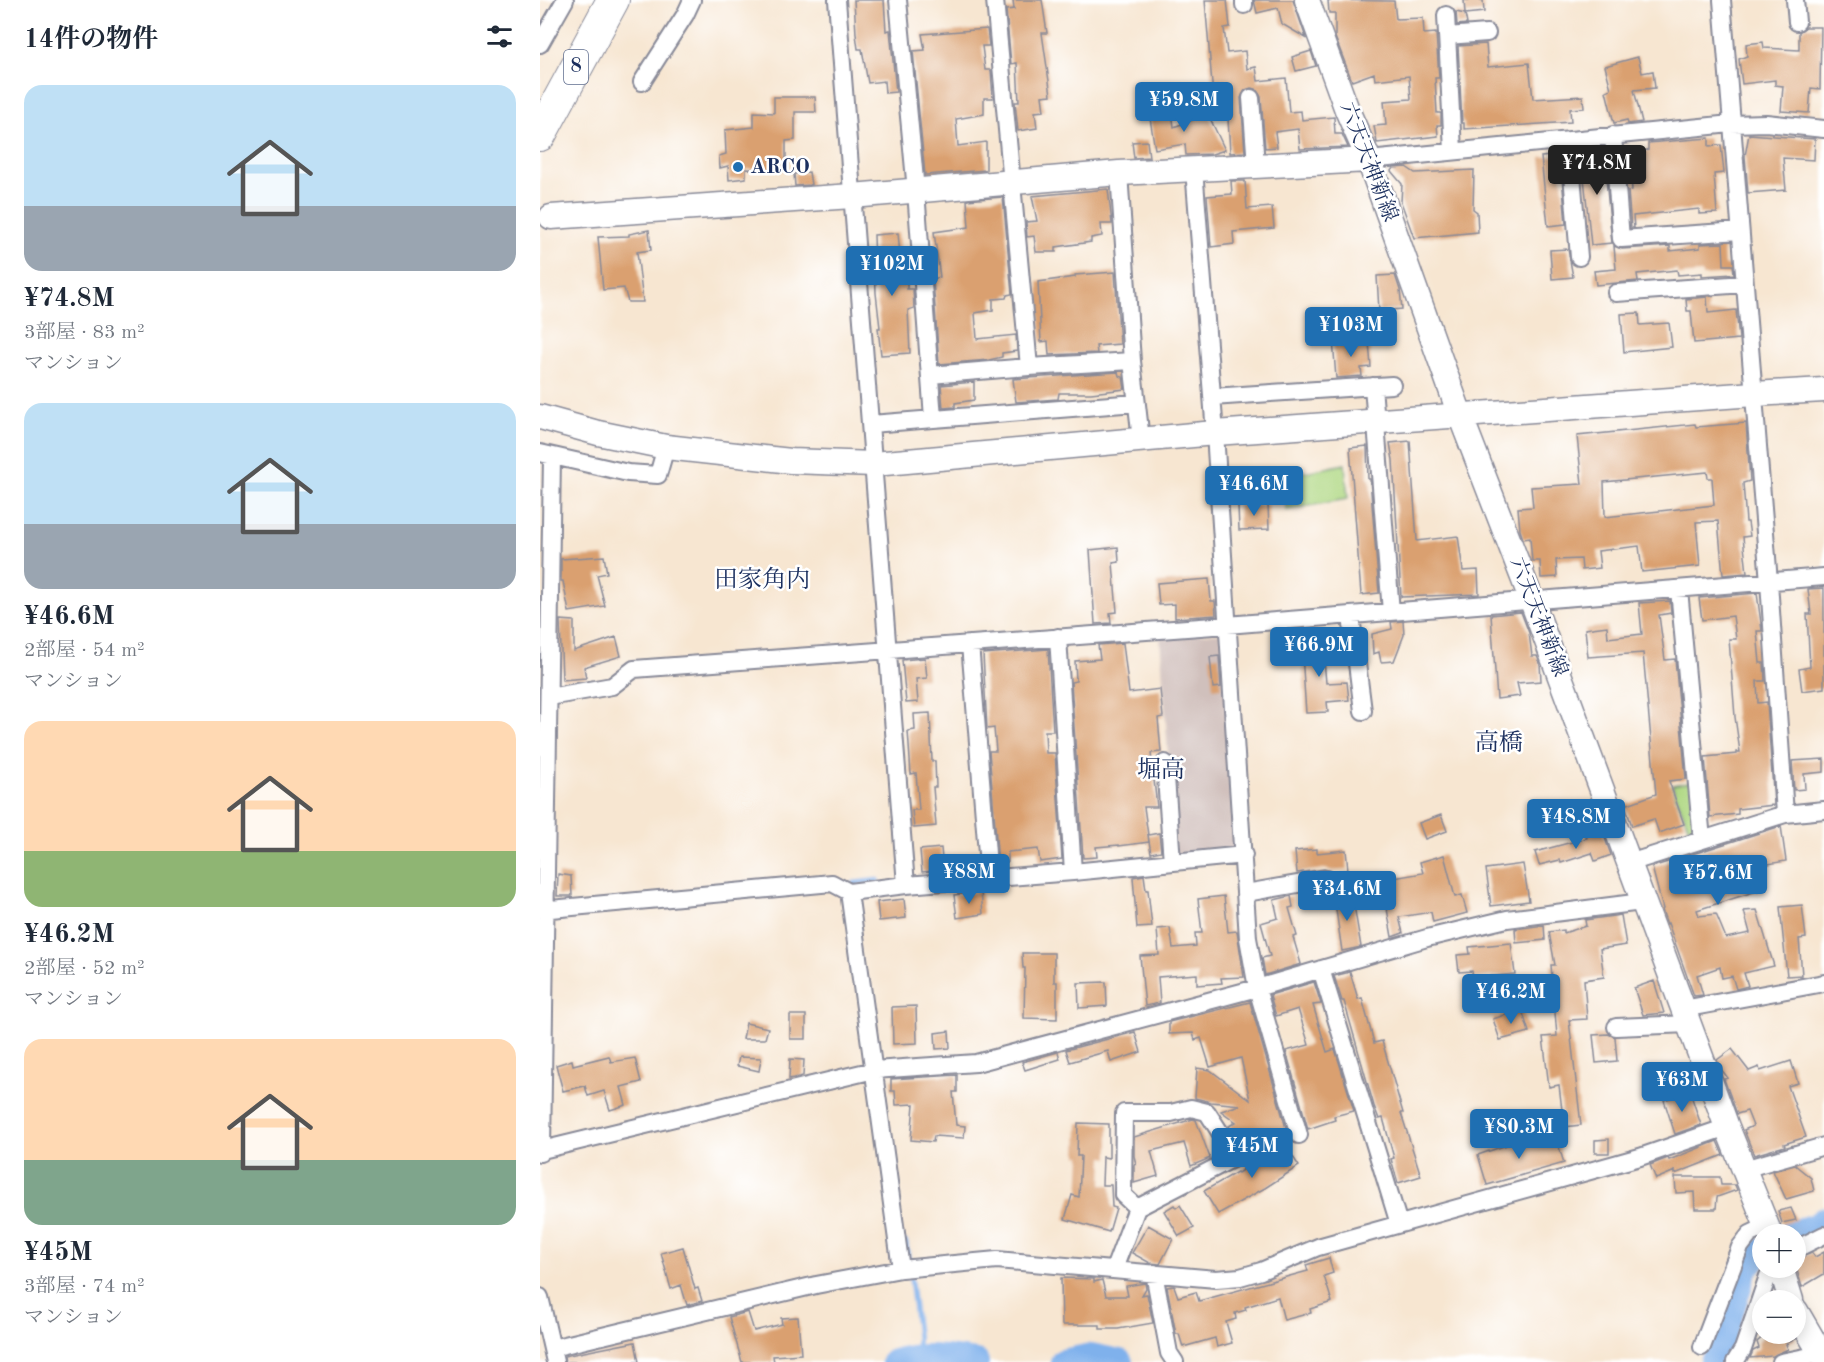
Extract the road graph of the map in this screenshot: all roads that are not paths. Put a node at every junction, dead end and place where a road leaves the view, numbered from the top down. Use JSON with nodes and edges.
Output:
{"nodes":[{"id":1,"x":565,"y":0,"type":"edge"},
{"id":2,"x":613,"y":0,"type":"edge"},
{"id":3,"x":692,"y":0,"type":"edge"},
{"id":4,"x":837,"y":0,"type":"edge"},
{"id":5,"x":897,"y":0,"type":"edge"},
{"id":6,"x":995,"y":0,"type":"edge"},
{"id":7,"x":1307,"y":0,"type":"edge"},
{"id":8,"x":1722,"y":0,"type":"edge"},
{"id":9,"x":1795,"y":0,"type":"edge"},
{"id":10,"x":1446,"y":15,"type":"dead end"},
{"id":11,"x":1797,"y":22,"type":"dead end"},
{"id":12,"x":1487,"y":33,"type":"dead end"},
{"id":13,"x":1447,"y":36,"type":"junction"},
{"id":14,"x":540,"y":44,"type":"edge"},
{"id":15,"x":642,"y":82,"type":"dead end"},
{"id":16,"x":1251,"y":98,"type":"dead end"},
{"id":17,"x":1731,"y":124,"type":"junction"},
{"id":18,"x":1824,"y":129,"type":"edge"},
{"id":19,"x":540,"y":135,"type":"edge"},
{"id":20,"x":1612,"y":135,"type":"junction"},
{"id":21,"x":1569,"y":140,"type":"junction"},
{"id":22,"x":1453,"y":151,"type":"junction"},
{"id":23,"x":1369,"y":160,"type":"junction"},
{"id":24,"x":1256,"y":165,"type":"junction"},
{"id":25,"x":1194,"y":169,"type":"junction"},
{"id":26,"x":1119,"y":173,"type":"junction"},
{"id":27,"x":1013,"y":183,"type":"junction"},
{"id":28,"x":916,"y":191,"type":"junction"},
{"id":29,"x":852,"y":196,"type":"junction"},
{"id":30,"x":551,"y":217,"type":"dead end"},
{"id":31,"x":1740,"y":231,"type":"junction"},
{"id":32,"x":1579,"y":257,"type":"dead end"},
{"id":33,"x":1745,"y":284,"type":"junction"},
{"id":34,"x":1616,"y":293,"type":"dead end"},
{"id":35,"x":1132,"y":361,"type":"junction"},
{"id":36,"x":1029,"y":367,"type":"junction"},
{"id":37,"x":930,"y":375,"type":"junction"},
{"id":38,"x":1392,"y":385,"type":"dead end"},
{"id":39,"x":1373,"y":386,"type":"junction"},
{"id":40,"x":1824,"y":390,"type":"edge"},
{"id":41,"x":1754,"y":393,"type":"junction"},
{"id":42,"x":1212,"y":397,"type":"junction"},
{"id":43,"x":1136,"y":403,"type":"junction"},
{"id":44,"x":1460,"y":415,"type":"junction"},
{"id":45,"x":540,"y":417,"type":"edge"},
{"id":46,"x":933,"y":418,"type":"junction"},
{"id":47,"x":1376,"y":421,"type":"junction"},
{"id":48,"x":871,"y":424,"type":"junction"},
{"id":49,"x":1215,"y":433,"type":"junction"},
{"id":50,"x":1141,"y":440,"type":"junction"},
{"id":51,"x":666,"y":447,"type":"junction"},
{"id":52,"x":546,"y":455,"type":"edge"},
{"id":53,"x":874,"y":464,"type":"junction"},
{"id":54,"x":1824,"y":578,"type":"edge"},
{"id":55,"x":1769,"y":582,"type":"junction"},
{"id":56,"x":1679,"y":589,"type":"junction"},
{"id":57,"x":545,"y":592,"type":"edge"},
{"id":58,"x":1532,"y":601,"type":"junction"},
{"id":59,"x":1391,"y":612,"type":"junction"},
{"id":60,"x":1351,"y":616,"type":"junction"},
{"id":61,"x":1227,"y":626,"type":"junction"},
{"id":62,"x":1058,"y":638,"type":"junction"},
{"id":63,"x":970,"y":644,"type":"junction"},
{"id":64,"x":888,"y":650,"type":"junction"},
{"id":65,"x":549,"y":697,"type":"junction"},
{"id":66,"x":1363,"y":711,"type":"dead end"},
{"id":67,"x":545,"y":747,"type":"edge"},
{"id":68,"x":1165,"y":763,"type":"dead end"},
{"id":69,"x":1824,"y":810,"type":"edge"},
{"id":70,"x":1785,"y":814,"type":"junction"},
{"id":71,"x":1702,"y":840,"type":"junction"},
{"id":72,"x":1244,"y":855,"type":"junction"},
{"id":73,"x":1172,"y":862,"type":"junction"},
{"id":74,"x":1629,"y":864,"type":"junction"},
{"id":75,"x":1073,"y":872,"type":"junction"},
{"id":76,"x":989,"y":878,"type":"junction"},
{"id":77,"x":1326,"y":879,"type":"dead end"},
{"id":78,"x":906,"y":885,"type":"junction"},
{"id":79,"x":849,"y":892,"type":"junction"},
{"id":80,"x":1246,"y":893,"type":"junction"},
{"id":81,"x":1642,"y":902,"type":"junction"},
{"id":82,"x":543,"y":910,"type":"edge"},
{"id":83,"x":1321,"y":969,"type":"junction"},
{"id":84,"x":1824,"y":983,"type":"edge"},
{"id":85,"x":1257,"y":988,"type":"junction"},
{"id":86,"x":1686,"y":1016,"type":"junction"},
{"id":87,"x":1616,"y":1027,"type":"dead end"},
{"id":88,"x":874,"y":1070,"type":"junction"},
{"id":89,"x":1727,"y":1127,"type":"junction"},
{"id":90,"x":1299,"y":1135,"type":"dead end"},
{"id":91,"x":1824,"y":1146,"type":"edge"},
{"id":92,"x":541,"y":1152,"type":"edge"},
{"id":93,"x":1744,"y":1169,"type":"junction"},
{"id":94,"x":1137,"y":1209,"type":"junction"},
{"id":95,"x":1400,"y":1224,"type":"junction"},
{"id":96,"x":1766,"y":1224,"type":"edge"},
{"id":97,"x":1752,"y":1234,"type":"edge"},
{"id":98,"x":1824,"y":1235,"type":"edge"},
{"id":99,"x":1806,"y":1244,"type":"edge"},
{"id":100,"x":901,"y":1269,"type":"junction"},
{"id":101,"x":1114,"y":1269,"type":"junction"},
{"id":102,"x":1154,"y":1273,"type":"junction"},
{"id":103,"x":1767,"y":1278,"type":"edge"},
{"id":104,"x":540,"y":1297,"type":"edge"},
{"id":105,"x":1806,"y":1325,"type":"edge"},
{"id":106,"x":1819,"y":1344,"type":"edge"},
{"id":107,"x":1702,"y":1347,"type":"dead end"},
{"id":108,"x":553,"y":1355,"type":"edge"},
{"id":109,"x":1175,"y":1362,"type":"edge"},
{"id":110,"x":1736,"y":1362,"type":"edge"},
{"id":111,"x":1781,"y":1362,"type":"edge"}],
"edges":[{"from":1,"to":14,"type":"street"},
{"from":2,"to":19,"type":"highway","number":"8"},
{"from":3,"to":15,"type":"street"},
{"from":4,"to":29,"type":"street"},
{"from":5,"to":28,"type":"street"},
{"from":6,"to":27,"type":"street"},
{"from":7,"to":23,"type":"street","name":"六天天神新線"},
{"from":8,"to":17,"type":"street"},
{"from":9,"to":11,"type":"street"},
{"from":10,"to":13,"type":"street"},
{"from":12,"to":13,"type":"street"},
{"from":13,"to":22,"type":"street"},
{"from":16,"to":24,"type":"street"},
{"from":17,"to":18,"type":"street"},
{"from":17,"to":20,"type":"street"},
{"from":17,"to":31,"type":"street"},
{"from":20,"to":21,"type":"street"},
{"from":20,"to":31,"type":"street"},
{"from":21,"to":22,"type":"street"},
{"from":21,"to":32,"type":"street"},
{"from":22,"to":23,"type":"street"},
{"from":23,"to":24,"type":"street"},
{"from":23,"to":44,"type":"street","name":"六天天神新線"},
{"from":24,"to":25,"type":"street"},
{"from":25,"to":26,"type":"street"},
{"from":25,"to":42,"type":"street"},
{"from":26,"to":27,"type":"street"},
{"from":26,"to":35,"type":"street"},
{"from":27,"to":28,"type":"street"},
{"from":27,"to":36,"type":"street"},
{"from":28,"to":29,"type":"street"},
{"from":28,"to":37,"type":"street"},
{"from":29,"to":30,"type":"street"},
{"from":29,"to":48,"type":"street"},
{"from":31,"to":33,"type":"street"},
{"from":33,"to":34,"type":"street"},
{"from":33,"to":41,"type":"street"},
{"from":35,"to":36,"type":"street"},
{"from":35,"to":43,"type":"street"},
{"from":36,"to":37,"type":"street"},
{"from":37,"to":46,"type":"street"},
{"from":38,"to":39,"type":"street"},
{"from":39,"to":42,"type":"street"},
{"from":39,"to":47,"type":"street"},
{"from":40,"to":41,"type":"street"},
{"from":41,"to":44,"type":"street"},
{"from":41,"to":55,"type":"street"},
{"from":42,"to":49,"type":"street"},
{"from":43,"to":46,"type":"street"},
{"from":43,"to":50,"type":"street"},
{"from":44,"to":47,"type":"street"},
{"from":44,"to":58,"type":"street","name":"六天天神新線"},
{"from":45,"to":51,"type":"street"},
{"from":46,"to":48,"type":"street"},
{"from":47,"to":49,"type":"street"},
{"from":47,"to":59,"type":"street"},
{"from":48,"to":53,"type":"street"},
{"from":49,"to":50,"type":"street"},
{"from":49,"to":61,"type":"street"},
{"from":50,"to":53,"type":"street"},
{"from":51,"to":52,"type":"street"},
{"from":51,"to":53,"type":"street"},
{"from":52,"to":57,"type":"street"},
{"from":53,"to":64,"type":"street"},
{"from":54,"to":55,"type":"street"},
{"from":55,"to":56,"type":"street"},
{"from":55,"to":70,"type":"street"},
{"from":56,"to":58,"type":"street"},
{"from":56,"to":71,"type":"street"},
{"from":57,"to":65,"type":"street"},
{"from":58,"to":59,"type":"street"},
{"from":58,"to":74,"type":"street","name":"六天天神新線"},
{"from":59,"to":60,"type":"street"},
{"from":60,"to":61,"type":"street"},
{"from":60,"to":66,"type":"street"},
{"from":61,"to":62,"type":"street"},
{"from":61,"to":72,"type":"street"},
{"from":62,"to":63,"type":"street"},
{"from":62,"to":75,"type":"street"},
{"from":63,"to":64,"type":"street"},
{"from":63,"to":76,"type":"street"},
{"from":64,"to":65,"type":"street"},
{"from":64,"to":78,"type":"street"},
{"from":65,"to":67,"type":"street"},
{"from":67,"to":82,"type":"street"},
{"from":68,"to":73,"type":"street"},
{"from":69,"to":70,"type":"street"},
{"from":70,"to":71,"type":"street"},
{"from":71,"to":74,"type":"street"},
{"from":72,"to":73,"type":"street"},
{"from":72,"to":80,"type":"street"},
{"from":73,"to":75,"type":"street"},
{"from":74,"to":81,"type":"street","name":"六天天神新線"},
{"from":75,"to":76,"type":"street"},
{"from":76,"to":78,"type":"street"},
{"from":77,"to":80,"type":"street"},
{"from":78,"to":79,"type":"street"},
{"from":79,"to":82,"type":"street"},
{"from":79,"to":88,"type":"street"},
{"from":80,"to":85,"type":"street"},
{"from":81,"to":83,"type":"street"},
{"from":81,"to":86,"type":"street","name":"六天天神新線"},
{"from":82,"to":92,"type":"street"},
{"from":83,"to":85,"type":"street"},
{"from":83,"to":95,"type":"street"},
{"from":84,"to":86,"type":"street"},
{"from":85,"to":88,"type":"street"},
{"from":85,"to":90,"type":"street"},
{"from":86,"to":87,"type":"street"},
{"from":86,"to":89,"type":"street","name":"六天天神新線"},
{"from":88,"to":92,"type":"street"},
{"from":88,"to":100,"type":"street"},
{"from":89,"to":93,"type":"street","name":"六天天神新線"},
{"from":89,"to":95,"type":"street"},
{"from":91,"to":93,"type":"street"},
{"from":93,"to":96,"type":"street","name":"六天天神新線"},
{"from":94,"to":94,"type":"street"},
{"from":94,"to":101,"type":"street"},
{"from":95,"to":102,"type":"street"},
{"from":97,"to":107,"type":"street"},
{"from":98,"to":99,"type":"street"},
{"from":100,"to":101,"type":"street"},
{"from":100,"to":108,"type":"street"},
{"from":101,"to":102,"type":"street"},
{"from":102,"to":109,"type":"street"},
{"from":103,"to":110,"type":"street"},
{"from":104,"to":108,"type":"street"},
{"from":105,"to":106,"type":"street"},
{"from":106,"to":111,"type":"street"}]}
